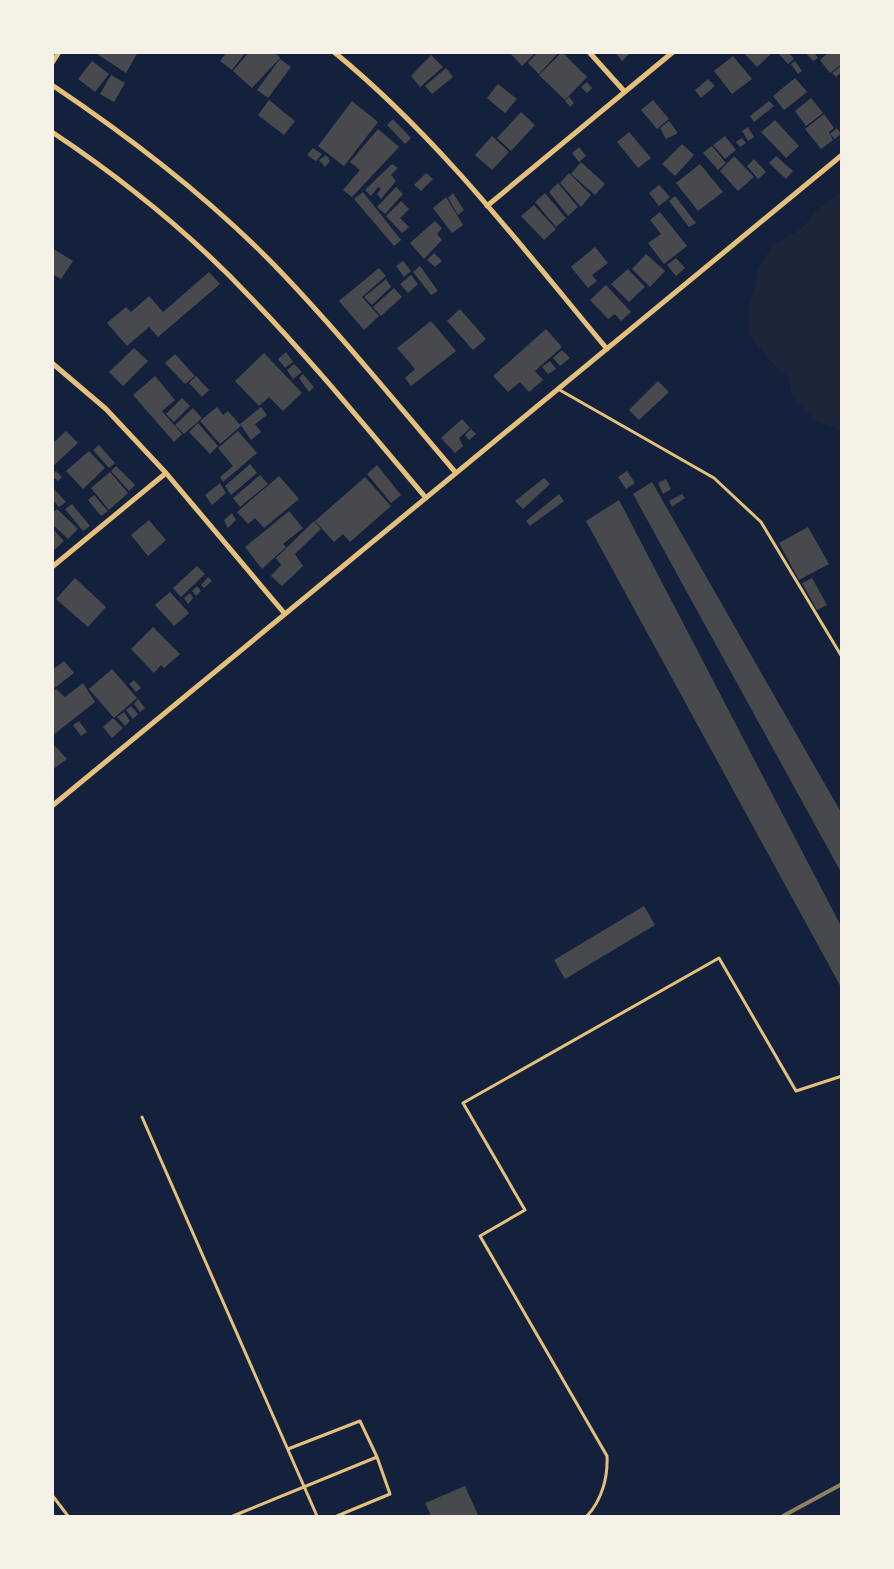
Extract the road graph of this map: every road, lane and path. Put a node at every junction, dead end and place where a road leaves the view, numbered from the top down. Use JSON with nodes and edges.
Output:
{"nodes":[{"id":1,"x":59,"y":52,"type":"edge"},
{"id":2,"x":334,"y":52,"type":"edge"},
{"id":3,"x":589,"y":52,"type":"edge"},
{"id":4,"x":673,"y":52,"type":"edge"},
{"id":5,"x":52,"y":63,"type":"edge"},
{"id":6,"x":52,"y":85,"type":"edge"},
{"id":7,"x":625,"y":92,"type":"junction"},
{"id":8,"x":52,"y":132,"type":"edge"},
{"id":9,"x":842,"y":155,"type":"edge"},
{"id":10,"x":488,"y":206,"type":"junction"},
{"id":11,"x":607,"y":349,"type":"junction"},
{"id":12,"x":52,"y":363,"type":"edge"},
{"id":13,"x":558,"y":389,"type":"junction"},
{"id":14,"x":166,"y":473,"type":"junction"},
{"id":15,"x":456,"y":474,"type":"junction"},
{"id":16,"x":426,"y":498,"type":"junction"},
{"id":17,"x":52,"y":567,"type":"edge"},
{"id":18,"x":285,"y":614,"type":"junction"},
{"id":19,"x":842,"y":657,"type":"edge"},
{"id":20,"x":52,"y":806,"type":"edge"},
{"id":21,"x":842,"y":1076,"type":"edge"},
{"id":22,"x":142,"y":1117,"type":"dead end"},
{"id":23,"x":288,"y":1449,"type":"junction"},
{"id":24,"x":377,"y":1457,"type":"junction"},
{"id":25,"x":304,"y":1486,"type":"junction"},
{"id":26,"x":52,"y":1495,"type":"edge"},
{"id":27,"x":68,"y":1516,"type":"edge"},
{"id":28,"x":233,"y":1516,"type":"edge"},
{"id":29,"x":317,"y":1516,"type":"edge"},
{"id":30,"x":337,"y":1516,"type":"edge"},
{"id":31,"x":587,"y":1516,"type":"edge"}],
"edges":[{"from":1,"to":5,"type":"street"},
{"from":2,"to":10,"type":"street"},
{"from":3,"to":7,"type":"street"},
{"from":4,"to":7,"type":"street"},
{"from":6,"to":15,"type":"street"},
{"from":7,"to":10,"type":"street"},
{"from":8,"to":16,"type":"street"},
{"from":9,"to":11,"type":"street"},
{"from":10,"to":11,"type":"street"},
{"from":11,"to":13,"type":"street"},
{"from":12,"to":14,"type":"street"},
{"from":13,"to":15,"type":"street"},
{"from":13,"to":19,"type":"lane"},
{"from":14,"to":17,"type":"street"},
{"from":14,"to":18,"type":"street"},
{"from":15,"to":16,"type":"street"},
{"from":16,"to":18,"type":"street"},
{"from":18,"to":20,"type":"street"},
{"from":21,"to":31,"type":"lane"},
{"from":22,"to":23,"type":"lane"},
{"from":23,"to":24,"type":"lane"},
{"from":23,"to":25,"type":"lane"},
{"from":24,"to":25,"type":"lane"},
{"from":24,"to":30,"type":"lane"},
{"from":25,"to":28,"type":"lane"},
{"from":25,"to":29,"type":"lane"},
{"from":26,"to":27,"type":"lane"}]}
